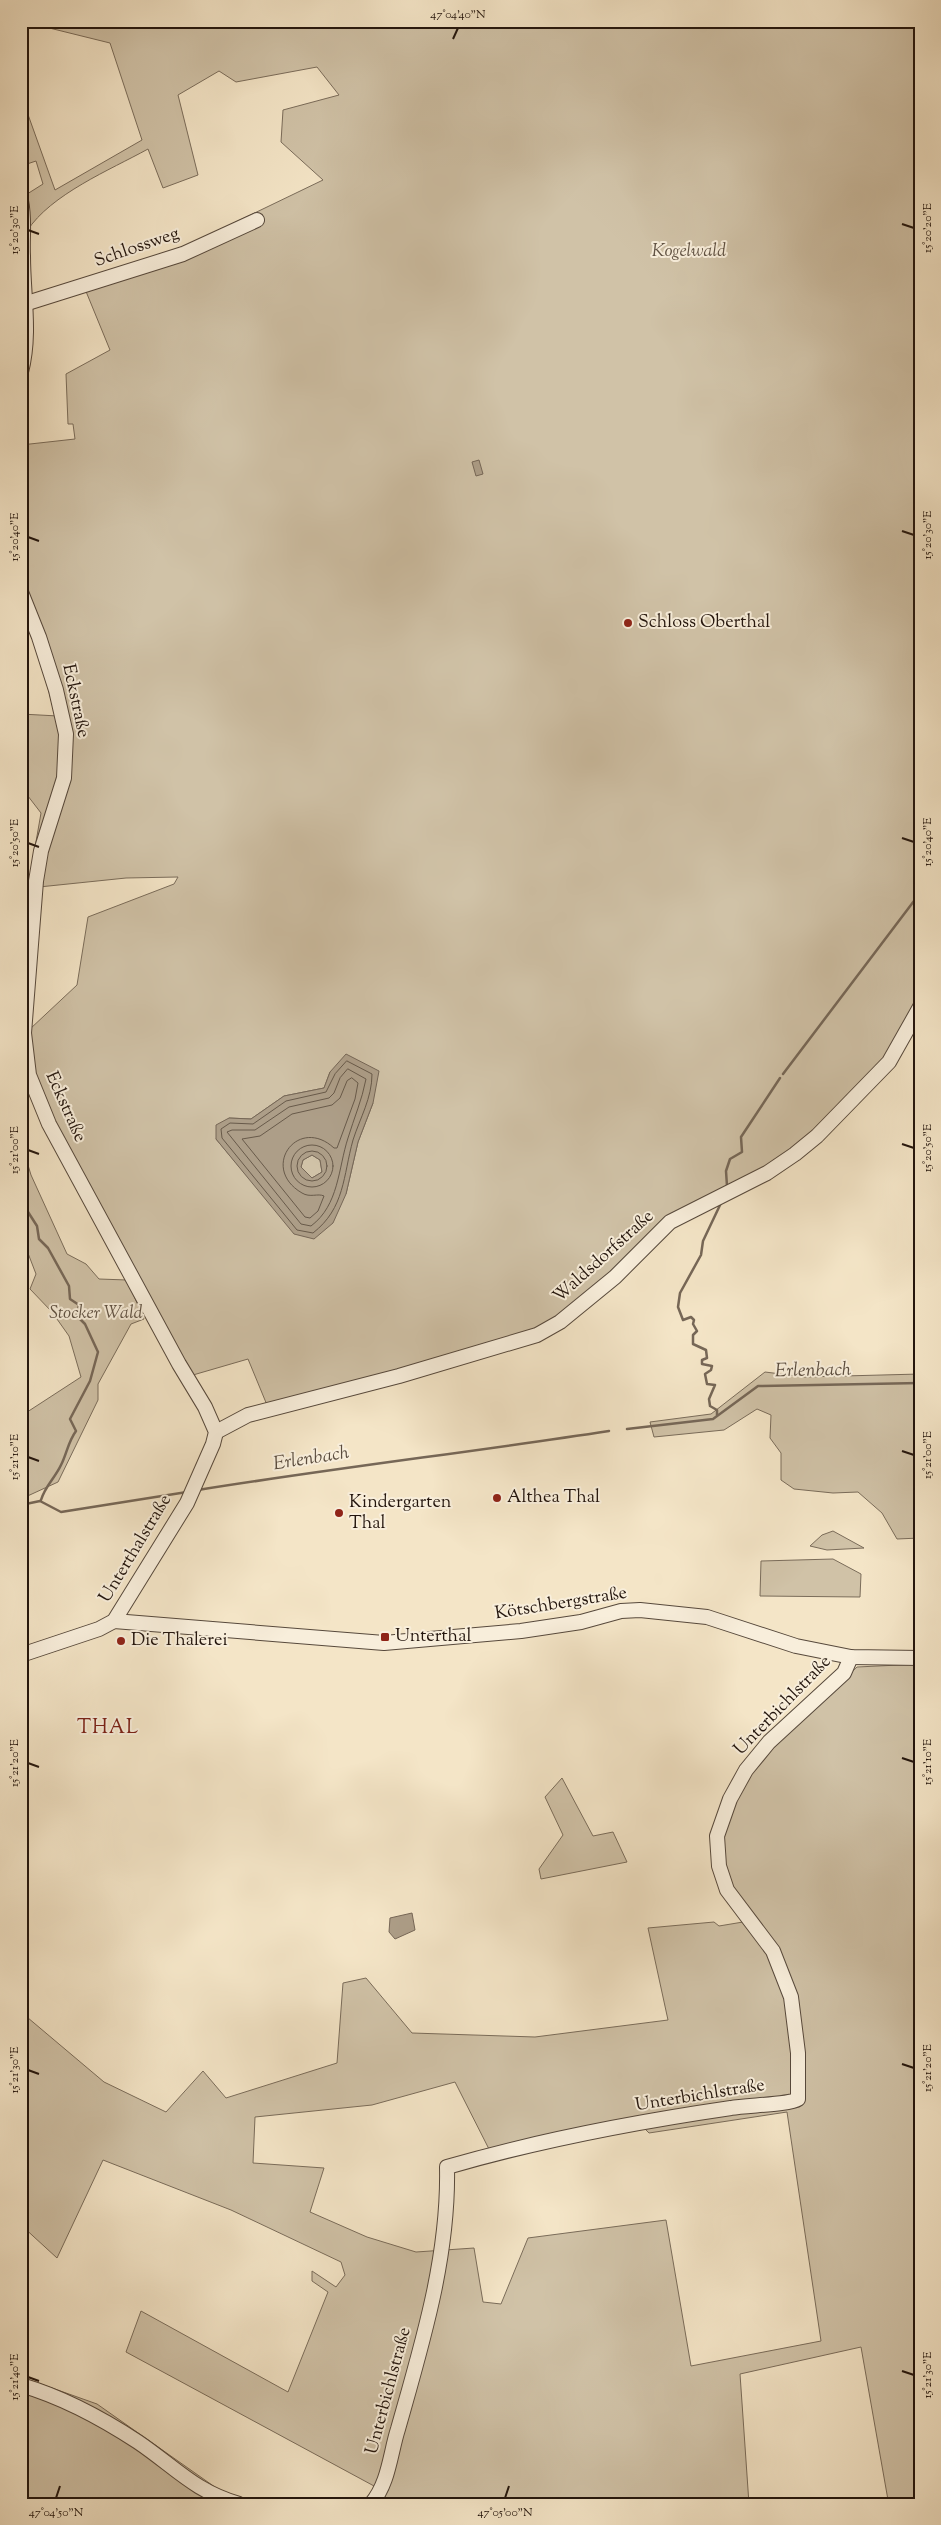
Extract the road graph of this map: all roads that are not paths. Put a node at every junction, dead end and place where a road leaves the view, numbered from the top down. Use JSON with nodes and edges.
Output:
{"nodes":[{"id":1,"x":21,"y":201,"type":"edge"},
{"id":2,"x":257,"y":220,"type":"dead end"},
{"id":3,"x":23,"y":304,"type":"edge"},
{"id":4,"x":21,"y":372,"type":"edge"},
{"id":5,"x":21,"y":592,"type":"edge"},
{"id":6,"x":920,"y":1008,"type":"edge"},
{"id":7,"x":216,"y":1432,"type":"junction"},
{"id":8,"x":114,"y":1621,"type":"junction"},
{"id":9,"x":21,"y":1655,"type":"edge"},
{"id":10,"x":851,"y":1657,"type":"junction"},
{"id":11,"x":920,"y":1658,"type":"edge"},
{"id":12,"x":21,"y":2385,"type":"edge"},
{"id":13,"x":239,"y":2504,"type":"edge"},
{"id":14,"x":371,"y":2504,"type":"edge"}],
"edges":[{"from":1,"to":3,"type":"street"},
{"from":2,"to":3,"type":"street","name":"Schlossweg"},
{"from":3,"to":4,"type":"street"},
{"from":5,"to":7,"type":"street","name":"Eckstraße"},
{"from":6,"to":7,"type":"street","name":"Waldsdorfstraße"},
{"from":7,"to":8,"type":"street","name":"Unterthalstraße"},
{"from":8,"to":9,"type":"street","name":"Unterthalstraße"},
{"from":8,"to":10,"type":"street","name":"Kötschbergstraße"},
{"from":10,"to":11,"type":"street","name":"Kötschbergstraße"},
{"from":10,"to":14,"type":"street","name":"Unterbichlstraße"},
{"from":12,"to":13,"type":"street"}]}
